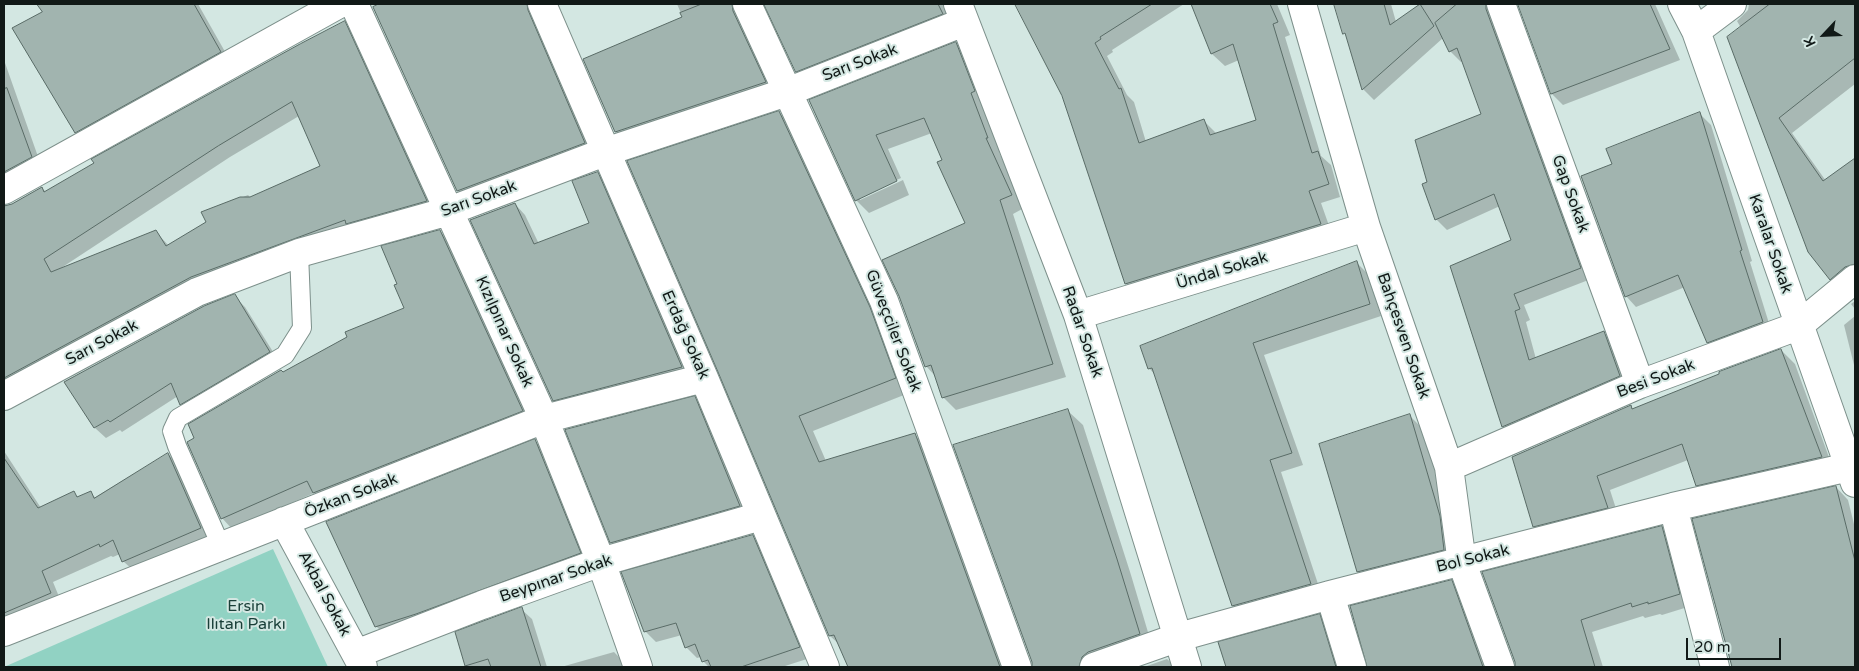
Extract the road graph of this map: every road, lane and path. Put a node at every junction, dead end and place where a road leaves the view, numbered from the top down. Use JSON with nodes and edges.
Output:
{"nodes":[{"id":1,"x":339,"y":4,"type":"edge"},
{"id":2,"x":354,"y":4,"type":"edge"},
{"id":3,"x":542,"y":4,"type":"edge"},
{"id":4,"x":747,"y":4,"type":"edge"},
{"id":5,"x":1302,"y":4,"type":"edge"},
{"id":6,"x":1500,"y":4,"type":"edge"},
{"id":7,"x":1682,"y":4,"type":"edge"},
{"id":8,"x":1732,"y":4,"type":"edge"},
{"id":9,"x":961,"y":13,"type":"edge"},
{"id":10,"x":1696,"y":31,"type":"junction"},
{"id":11,"x":787,"y":92,"type":"junction"},
{"id":12,"x":605,"y":152,"type":"junction"},
{"id":13,"x":4,"y":190,"type":"edge"},
{"id":14,"x":449,"y":211,"type":"junction"},
{"id":15,"x":1366,"y":228,"type":"junction"},
{"id":16,"x":299,"y":253,"type":"junction"},
{"id":17,"x":1855,"y":279,"type":"edge"},
{"id":18,"x":1078,"y":315,"type":"junction"},
{"id":19,"x":1798,"y":326,"type":"junction"},
{"id":20,"x":704,"y":378,"type":"junction"},
{"id":21,"x":1640,"y":384,"type":"junction"},
{"id":22,"x":4,"y":396,"type":"edge"},
{"id":23,"x":544,"y":419,"type":"junction"},
{"id":24,"x":1449,"y":467,"type":"junction"},
{"id":25,"x":1853,"y":472,"type":"edge"},
{"id":26,"x":1673,"y":507,"type":"junction"},
{"id":27,"x":760,"y":516,"type":"junction"},
{"id":28,"x":284,"y":521,"type":"junction"},
{"id":29,"x":221,"y":546,"type":"junction"},
{"id":30,"x":601,"y":562,"type":"junction"},
{"id":31,"x":1462,"y":562,"type":"junction"},
{"id":32,"x":1330,"y":595,"type":"junction"},
{"id":33,"x":4,"y":632,"type":"edge"},
{"id":34,"x":1179,"y":637,"type":"junction"},
{"id":35,"x":359,"y":660,"type":"edge"},
{"id":36,"x":638,"y":667,"type":"edge"},
{"id":37,"x":824,"y":667,"type":"edge"},
{"id":38,"x":1017,"y":667,"type":"edge"},
{"id":39,"x":1094,"y":667,"type":"edge"},
{"id":40,"x":1187,"y":667,"type":"edge"},
{"id":41,"x":1352,"y":667,"type":"edge"},
{"id":42,"x":1500,"y":667,"type":"edge"},
{"id":43,"x":1715,"y":667,"type":"edge"}],
"edges":[{"from":1,"to":13,"type":"street"},
{"from":2,"to":14,"type":"street","name":"Kızılpınar Sokak"},
{"from":3,"to":12,"type":"street","name":"Erdağ Sokak"},
{"from":4,"to":11,"type":"street","name":"Güveçciler Sokak"},
{"from":5,"to":15,"type":"street","name":"Bahçesven Sokak"},
{"from":6,"to":21,"type":"street","name":"Gap Sokak"},
{"from":7,"to":10,"type":"street","name":"Karalar Sokak"},
{"from":8,"to":10,"type":"street"},
{"from":9,"to":11,"type":"street","name":"Sarı Sokak"},
{"from":9,"to":18,"type":"street","name":"Radar Sokak"},
{"from":10,"to":19,"type":"street","name":"Karalar Sokak"},
{"from":11,"to":12,"type":"street","name":"Sarı Sokak"},
{"from":11,"to":38,"type":"street","name":"Güveçciler Sokak"},
{"from":12,"to":14,"type":"street","name":"Sarı Sokak"},
{"from":12,"to":20,"type":"street","name":"Erdağ Sokak"},
{"from":14,"to":16,"type":"street","name":"Sarı Sokak"},
{"from":14,"to":23,"type":"street","name":"Kızılpınar Sokak"},
{"from":15,"to":18,"type":"street","name":"Ündal Sokak"},
{"from":15,"to":24,"type":"street","name":"Bahçesven Sokak"},
{"from":16,"to":22,"type":"street","name":"Sarı Sokak"},
{"from":16,"to":29,"type":"lane"},
{"from":17,"to":19,"type":"street","name":"Besi Sokak"},
{"from":18,"to":34,"type":"street","name":"Radar Sokak"},
{"from":19,"to":21,"type":"street","name":"Besi Sokak"},
{"from":19,"to":25,"type":"street","name":"Karalar Sokak"},
{"from":20,"to":23,"type":"street","name":"Özkan Sokak"},
{"from":20,"to":27,"type":"street","name":"Erdağ Sokak"},
{"from":21,"to":24,"type":"street","name":"Besi Sokak"},
{"from":23,"to":28,"type":"street","name":"Özkan Sokak"},
{"from":23,"to":30,"type":"street","name":"Kızılpınar Sokak"},
{"from":24,"to":31,"type":"street","name":"Bahçesven Sokak"},
{"from":25,"to":26,"type":"street","name":"Bol Sokak"},
{"from":26,"to":31,"type":"street","name":"Bol Sokak"},
{"from":26,"to":43,"type":"street"},
{"from":27,"to":30,"type":"street","name":"Beypınar Sokak"},
{"from":27,"to":37,"type":"street","name":"Erdağ Sokak"},
{"from":28,"to":29,"type":"street","name":"Özkan Sokak"},
{"from":28,"to":35,"type":"street","name":"Akbal Sokak"},
{"from":29,"to":33,"type":"street","name":"Özkan Sokak"},
{"from":30,"to":35,"type":"street","name":"Beypınar Sokak"},
{"from":30,"to":36,"type":"street","name":"Kızılpınar Sokak"},
{"from":31,"to":32,"type":"street","name":"Bol Sokak"},
{"from":31,"to":42,"type":"street","name":"Bahçesven Sokak"},
{"from":32,"to":34,"type":"street","name":"Bol Sokak"},
{"from":32,"to":41,"type":"street"},
{"from":34,"to":39,"type":"street","name":"Bol Sokak"},
{"from":34,"to":40,"type":"street","name":"Radar Sokak"}]}
